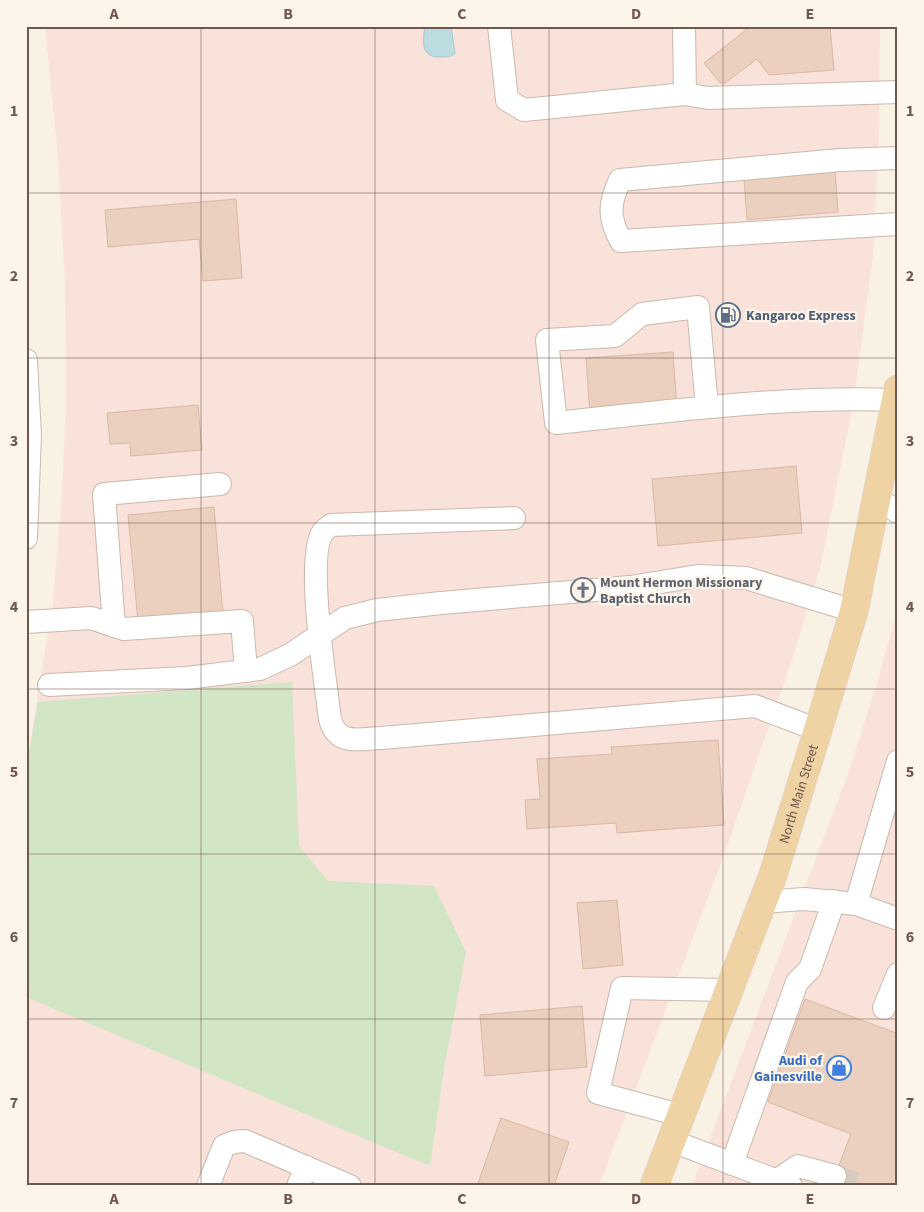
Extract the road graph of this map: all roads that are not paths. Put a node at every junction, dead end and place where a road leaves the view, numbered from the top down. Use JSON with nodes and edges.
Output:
{"nodes":[{"id":1,"x":499,"y":26,"type":"edge"},
{"id":2,"x":684,"y":26,"type":"edge"},
{"id":3,"x":898,"y":92,"type":"edge"},
{"id":4,"x":685,"y":94,"type":"junction"},
{"id":5,"x":898,"y":158,"type":"edge"},
{"id":6,"x":898,"y":224,"type":"edge"},
{"id":7,"x":26,"y":360,"type":"edge"},
{"id":8,"x":707,"y":407,"type":"junction"},
{"id":9,"x":896,"y":409,"type":"edge"},
{"id":10,"x":220,"y":484,"type":"dead end"},
{"id":11,"x":888,"y":505,"type":"edge"},
{"id":12,"x":514,"y":518,"type":"dead end"},
{"id":13,"x":26,"y":538,"type":"edge"},
{"id":14,"x":854,"y":611,"type":"junction"},
{"id":15,"x":26,"y":622,"type":"edge"},
{"id":16,"x":114,"y":626,"type":"junction"},
{"id":17,"x":319,"y":636,"type":"junction"},
{"id":18,"x":246,"y":671,"type":"junction"},
{"id":19,"x":49,"y":685,"type":"dead end"},
{"id":20,"x":818,"y":730,"type":"junction"},
{"id":21,"x":898,"y":761,"type":"edge"},
{"id":22,"x":762,"y":902,"type":"junction"},
{"id":23,"x":845,"y":902,"type":"junction"},
{"id":24,"x":898,"y":919,"type":"edge"},
{"id":25,"x":898,"y":974,"type":"edge"},
{"id":26,"x":728,"y":990,"type":"junction"},
{"id":27,"x":884,"y":1008,"type":"dead end"},
{"id":28,"x":680,"y":1115,"type":"junction"},
{"id":29,"x":672,"y":1141,"type":"junction"},
{"id":30,"x":732,"y":1164,"type":"junction"},
{"id":31,"x":302,"y":1176,"type":"edge"},
{"id":32,"x":835,"y":1176,"type":"tunnel mouth"},
{"id":33,"x":784,"y":1183,"type":"edge"},
{"id":34,"x":208,"y":1186,"type":"edge"},
{"id":35,"x":350,"y":1186,"type":"edge"},
{"id":36,"x":654,"y":1186,"type":"edge"}],
"edges":[{"from":1,"to":4,"type":"street"},
{"from":2,"to":4,"type":"street"},
{"from":3,"to":4,"type":"street"},
{"from":5,"to":6,"type":"street"},
{"from":7,"to":13,"type":"street"},
{"from":8,"to":8,"type":"street"},
{"from":8,"to":9,"type":"street"},
{"from":9,"to":11,"type":"main road","name":"North Main Street"},
{"from":10,"to":16,"type":"street"},
{"from":11,"to":14,"type":"main road","name":"North Main Street"},
{"from":12,"to":17,"type":"street"},
{"from":14,"to":17,"type":"street"},
{"from":14,"to":20,"type":"main road","name":"North Main Street"},
{"from":15,"to":16,"type":"street"},
{"from":16,"to":18,"type":"street"},
{"from":17,"to":18,"type":"street"},
{"from":17,"to":20,"type":"street"},
{"from":18,"to":19,"type":"street"},
{"from":20,"to":22,"type":"main road","name":"North Main Street"},
{"from":21,"to":23,"type":"street"},
{"from":22,"to":23,"type":"street"},
{"from":22,"to":26,"type":"main road","name":"North Main Street"},
{"from":23,"to":24,"type":"street"},
{"from":23,"to":30,"type":"street"},
{"from":25,"to":27,"type":"street"},
{"from":26,"to":28,"type":"main road","name":"North Main Street"},
{"from":26,"to":28,"type":"street"},
{"from":28,"to":29,"type":"main road","name":"North Main Street"},
{"from":29,"to":30,"type":"street"},
{"from":29,"to":36,"type":"main road","name":"North Main Street"},
{"from":30,"to":33,"type":"street"},
{"from":31,"to":34,"type":"street"},
{"from":31,"to":35,"type":"street"},
{"from":32,"to":33,"type":"street"}]}
